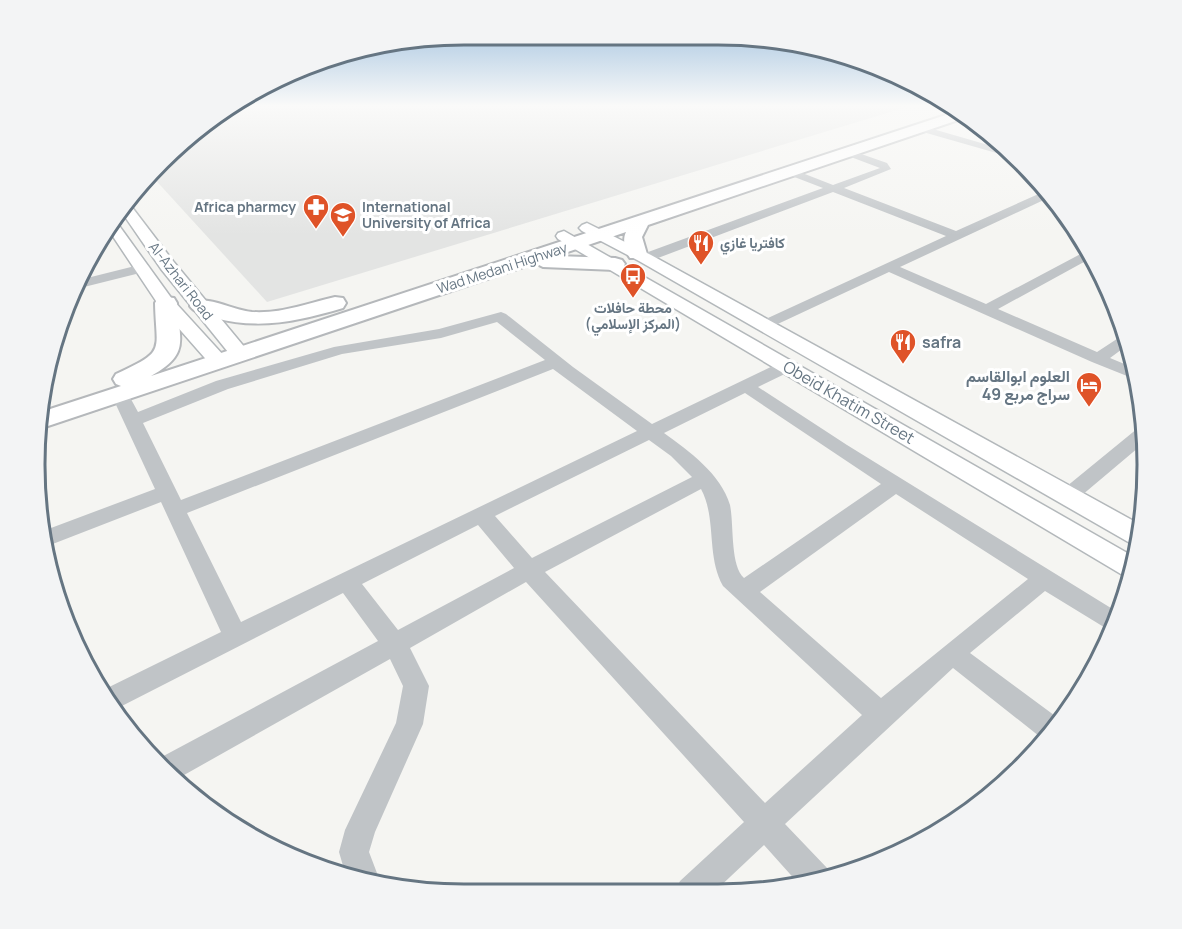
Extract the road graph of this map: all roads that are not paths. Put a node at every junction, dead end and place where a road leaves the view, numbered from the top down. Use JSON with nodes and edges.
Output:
{"nodes":[{"id":1,"x":842,"y":148,"type":"edge"},
{"id":2,"x":858,"y":148,"type":"edge"},
{"id":3,"x":847,"y":152,"type":"junction"},
{"id":4,"x":788,"y":171,"type":"junction"},
{"id":5,"x":836,"y":189,"type":"junction"},
{"id":6,"x":1040,"y":197,"type":"edge"},
{"id":7,"x":129,"y":212,"type":"edge"},
{"id":8,"x":641,"y":220,"type":"junction"},
{"id":9,"x":117,"y":230,"type":"edge"},
{"id":10,"x":143,"y":232,"type":"junction"},
{"id":11,"x":582,"y":235,"type":"junction"},
{"id":12,"x":954,"y":235,"type":"junction"},
{"id":13,"x":518,"y":256,"type":"junction"},
{"id":14,"x":641,"y":256,"type":"junction"},
{"id":15,"x":1082,"y":258,"type":"edge"},
{"id":16,"x":615,"y":264,"type":"junction"},
{"id":17,"x":888,"y":267,"type":"junction"},
{"id":18,"x":143,"y":268,"type":"junction"},
{"id":19,"x":86,"y":283,"type":"edge"},
{"id":20,"x":166,"y":303,"type":"junction"},
{"id":21,"x":201,"y":306,"type":"junction"},
{"id":22,"x":986,"y":310,"type":"junction"},
{"id":23,"x":762,"y":326,"type":"junction"},
{"id":24,"x":1119,"y":343,"type":"edge"},
{"id":25,"x":224,"y":353,"type":"junction"},
{"id":26,"x":1098,"y":358,"type":"junction"},
{"id":27,"x":787,"y":366,"type":"junction"},
{"id":28,"x":1126,"y":371,"type":"edge"},
{"id":29,"x":587,"y":385,"type":"junction"},
{"id":30,"x":747,"y":387,"type":"junction"},
{"id":31,"x":118,"y":389,"type":"junction"},
{"id":32,"x":50,"y":406,"type":"edge"},
{"id":33,"x":48,"y":418,"type":"edge"},
{"id":34,"x":132,"y":421,"type":"junction"},
{"id":35,"x":651,"y":433,"type":"junction"},
{"id":36,"x":1136,"y":439,"type":"edge"},
{"id":37,"x":705,"y":478,"type":"junction"},
{"id":38,"x":895,"y":484,"type":"junction"},
{"id":39,"x":1068,"y":496,"type":"junction"},
{"id":40,"x":172,"y":500,"type":"junction"},
{"id":41,"x":481,"y":514,"type":"junction"},
{"id":42,"x":1131,"y":532,"type":"edge"},
{"id":43,"x":52,"y":537,"type":"edge"},
{"id":44,"x":1125,"y":565,"type":"edge"},
{"id":45,"x":530,"y":570,"type":"junction"},
{"id":46,"x":1045,"y":578,"type":"junction"},
{"id":47,"x":347,"y":580,"type":"junction"},
{"id":48,"x":742,"y":592,"type":"junction"},
{"id":49,"x":1108,"y":618,"type":"edge"},
{"id":50,"x":237,"y":637,"type":"junction"},
{"id":51,"x":395,"y":644,"type":"junction"},
{"id":52,"x":952,"y":653,"type":"junction"},
{"id":53,"x":115,"y":696,"type":"edge"},
{"id":54,"x":882,"y":715,"type":"junction"},
{"id":55,"x":1046,"y":725,"type":"edge"},
{"id":56,"x":173,"y":766,"type":"edge"},
{"id":57,"x":766,"y":824,"type":"junction"},
{"id":58,"x":361,"y":871,"type":"edge"},
{"id":59,"x":811,"y":873,"type":"edge"},
{"id":60,"x":700,"y":884,"type":"edge"}],
"edges":[{"from":1,"to":11,"type":"highway","name":"Wad Medani Highway"},
{"from":2,"to":3,"type":"highway","name":"Wad Medani Highway"},
{"from":3,"to":4,"type":"highway","name":"Wad Medani Highway"},
{"from":3,"to":5,"type":"street"},
{"from":4,"to":5,"type":"street"},
{"from":4,"to":8,"type":"highway","name":"Wad Medani Highway"},
{"from":5,"to":12,"type":"street"},
{"from":5,"to":14,"type":"street"},
{"from":6,"to":12,"type":"street"},
{"from":7,"to":10,"type":"main road","name":"Al-Azhari Road"},
{"from":8,"to":11,"type":"highway","name":"Wad Medani Highway"},
{"from":8,"to":14,"type":"highway"},
{"from":9,"to":10,"type":"main road"},
{"from":9,"to":18,"type":"main road","name":"Al-Azhari Road"},
{"from":10,"to":21,"type":"main road","name":"Al-Azhari Road"},
{"from":11,"to":13,"type":"highway","name":"Wad Medani Highway"},
{"from":11,"to":14,"type":"main road","name":"Obeid Khatim Street"},
{"from":11,"to":16,"type":"main road","name":"Obeid Khatim Street"},
{"from":12,"to":17,"type":"street"},
{"from":13,"to":16,"type":"highway"},
{"from":13,"to":21,"type":"highway"},
{"from":13,"to":25,"type":"highway","name":"Wad Medani Highway"},
{"from":14,"to":23,"type":"main road","name":"Obeid Khatim Street"},
{"from":15,"to":22,"type":"street"},
{"from":16,"to":27,"type":"main road","name":"Obeid Khatim Street"},
{"from":17,"to":22,"type":"street"},
{"from":17,"to":23,"type":"street"},
{"from":18,"to":19,"type":"street"},
{"from":18,"to":20,"type":"main road","name":"Al-Azhari Road"},
{"from":20,"to":25,"type":"main road","name":"Al-Azhari Road"},
{"from":20,"to":31,"type":"highway"},
{"from":21,"to":25,"type":"main road","name":"Al-Azhari Road"},
{"from":22,"to":26,"type":"street"},
{"from":23,"to":39,"type":"main road","name":"Obeid Khatim Street"},
{"from":24,"to":26,"type":"street"},
{"from":25,"to":31,"type":"highway","name":"Wad Medani Highway"},
{"from":26,"to":28,"type":"street"},
{"from":27,"to":30,"type":"street"},
{"from":27,"to":44,"type":"main road","name":"Obeid Khatim Street"},
{"from":29,"to":34,"type":"street"},
{"from":29,"to":35,"type":"street"},
{"from":29,"to":40,"type":"street"},
{"from":30,"to":35,"type":"street"},
{"from":30,"to":38,"type":"street"},
{"from":31,"to":32,"type":"highway","name":"Wad Medani Highway"},
{"from":31,"to":33,"type":"highway","name":"Wad Medani Highway"},
{"from":31,"to":34,"type":"street"},
{"from":34,"to":40,"type":"street"},
{"from":35,"to":37,"type":"street"},
{"from":35,"to":41,"type":"street"},
{"from":36,"to":39,"type":"street"},
{"from":37,"to":45,"type":"street"},
{"from":37,"to":48,"type":"street"},
{"from":38,"to":46,"type":"street"},
{"from":38,"to":48,"type":"street"},
{"from":39,"to":42,"type":"main road","name":"Obeid Khatim Street"},
{"from":40,"to":43,"type":"street"},
{"from":40,"to":50,"type":"street"},
{"from":41,"to":45,"type":"street"},
{"from":41,"to":47,"type":"street"},
{"from":45,"to":51,"type":"street"},
{"from":45,"to":57,"type":"street"},
{"from":46,"to":49,"type":"street"},
{"from":46,"to":52,"type":"street"},
{"from":47,"to":50,"type":"street"},
{"from":47,"to":51,"type":"street"},
{"from":48,"to":54,"type":"street"},
{"from":50,"to":53,"type":"street"},
{"from":51,"to":56,"type":"street"},
{"from":51,"to":58,"type":"street"},
{"from":52,"to":54,"type":"street"},
{"from":52,"to":55,"type":"street"},
{"from":54,"to":57,"type":"street"},
{"from":57,"to":59,"type":"street"},
{"from":57,"to":60,"type":"street"}]}
